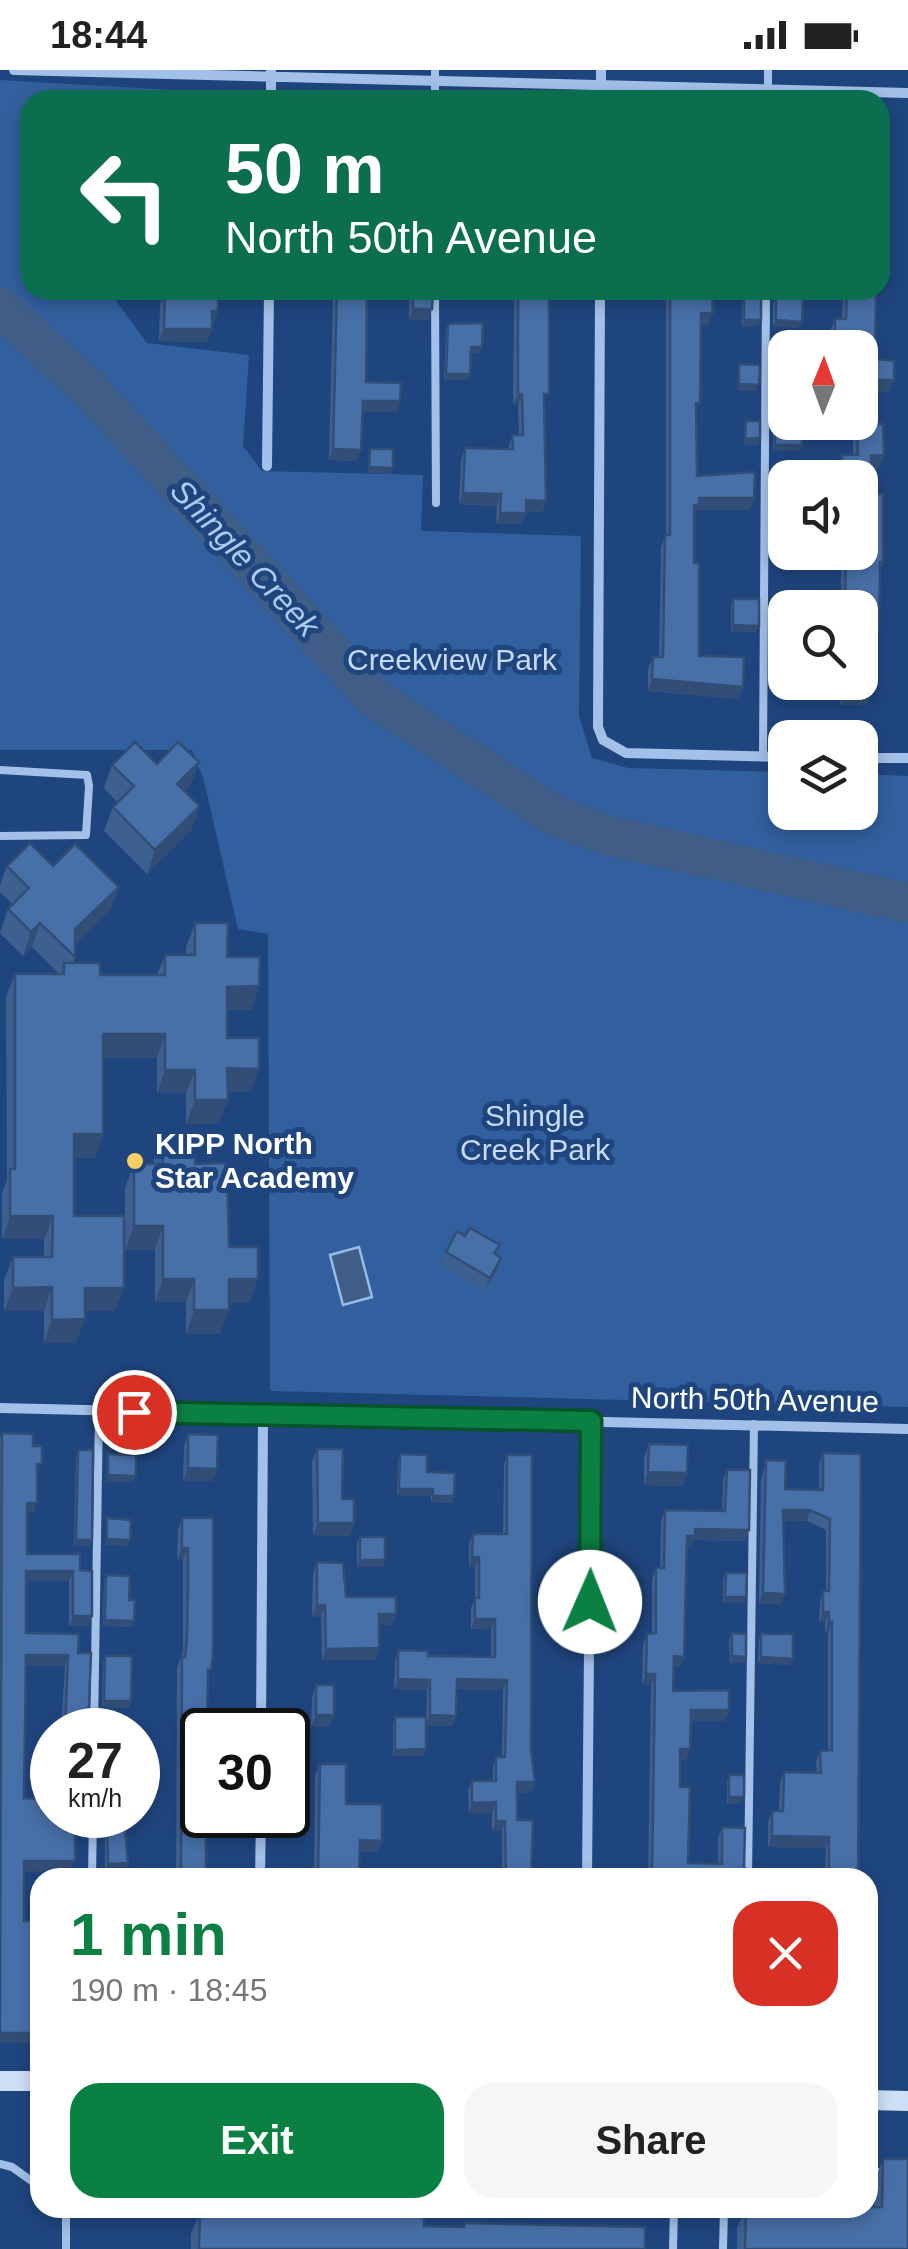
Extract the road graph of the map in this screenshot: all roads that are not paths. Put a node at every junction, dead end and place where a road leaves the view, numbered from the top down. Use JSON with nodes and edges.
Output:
{"nodes":[{"id":1,"x":14,"y":70,"type":"edge"},
{"id":2,"x":601,"y":70,"type":"edge"},
{"id":3,"x":104,"y":71,"type":"edge"},
{"id":4,"x":271,"y":73,"type":"edge"},
{"id":5,"x":435,"y":76,"type":"edge"},
{"id":6,"x":601,"y":85,"type":"junction"},
{"id":7,"x":601,"y":90,"type":"edge"},
{"id":8,"x":684,"y":90,"type":"edge"},
{"id":9,"x":269,"y":300,"type":"edge"},
{"id":10,"x":435,"y":300,"type":"edge"},
{"id":11,"x":600,"y":300,"type":"edge"},
{"id":12,"x":766,"y":300,"type":"edge"},
{"id":13,"x":268,"y":466,"type":"dead end"},
{"id":14,"x":436,"y":503,"type":"dead end"},
{"id":15,"x":763,"y":757,"type":"junction"},
{"id":16,"x":768,"y":757,"type":"edge"},
{"id":17,"x":878,"y":758,"type":"edge"},
{"id":18,"x":908,"y":758,"type":"edge"},
{"id":19,"x":0,"y":770,"type":"edge"},
{"id":20,"x":0,"y":836,"type":"edge"},
{"id":21,"x":0,"y":1408,"type":"edge"},
{"id":22,"x":99,"y":1411,"type":"junction"},
{"id":23,"x":263,"y":1414,"type":"junction"},
{"id":24,"x":591,"y":1421,"type":"junction"},
{"id":25,"x":754,"y":1424,"type":"junction"},
{"id":26,"x":908,"y":1428,"type":"edge"},
{"id":27,"x":94,"y":1708,"type":"edge"},
{"id":28,"x":261,"y":1708,"type":"edge"},
{"id":29,"x":93,"y":1838,"type":"edge"},
{"id":30,"x":261,"y":1838,"type":"edge"},
{"id":31,"x":92,"y":1868,"type":"edge"},
{"id":32,"x":260,"y":1868,"type":"edge"},
{"id":33,"x":587,"y":1868,"type":"edge"},
{"id":34,"x":748,"y":1868,"type":"edge"},
{"id":35,"x":0,"y":2081,"type":"edge"},
{"id":36,"x":30,"y":2082,"type":"edge"},
{"id":37,"x":878,"y":2100,"type":"edge"},
{"id":38,"x":908,"y":2100,"type":"edge"},
{"id":39,"x":0,"y":2164,"type":"edge"},
{"id":40,"x":878,"y":2172,"type":"edge"},
{"id":41,"x":908,"y":2173,"type":"edge"},
{"id":42,"x":30,"y":2180,"type":"edge"},
{"id":43,"x":66,"y":2218,"type":"edge"},
{"id":44,"x":674,"y":2218,"type":"edge"},
{"id":45,"x":724,"y":2218,"type":"edge"},
{"id":46,"x":66,"y":2249,"type":"edge"},
{"id":47,"x":673,"y":2249,"type":"edge"},
{"id":48,"x":723,"y":2249,"type":"edge"}],
"edges":[{"from":1,"to":3,"type":"street"},
{"from":2,"to":6,"type":"street"},
{"from":3,"to":4,"type":"street"},
{"from":4,"to":5,"type":"street"},
{"from":5,"to":6,"type":"street"},
{"from":6,"to":7,"type":"street"},
{"from":6,"to":8,"type":"street"},
{"from":9,"to":13,"type":"street"},
{"from":10,"to":14,"type":"lane"},
{"from":11,"to":15,"type":"street"},
{"from":12,"to":15,"type":"lane"},
{"from":15,"to":16,"type":"street"},
{"from":17,"to":18,"type":"street"},
{"from":19,"to":20,"type":"lane"},
{"from":21,"to":22,"type":"street","name":"North 50th Avenue"},
{"from":22,"to":23,"type":"street","name":"North 50th Avenue"},
{"from":22,"to":27,"type":"lane"},
{"from":23,"to":24,"type":"street","name":"North 50th Avenue"},
{"from":23,"to":28,"type":"street"},
{"from":24,"to":25,"type":"street","name":"North 50th Avenue"},
{"from":24,"to":33,"type":"street"},
{"from":25,"to":26,"type":"street","name":"North 50th Avenue"},
{"from":25,"to":34,"type":"lane"},
{"from":29,"to":31,"type":"lane"},
{"from":30,"to":32,"type":"street"},
{"from":35,"to":36,"type":"street"},
{"from":37,"to":38,"type":"street"},
{"from":39,"to":42,"type":"lane"},
{"from":40,"to":41,"type":"lane"},
{"from":43,"to":46,"type":"lane"},
{"from":44,"to":47,"type":"lane"},
{"from":45,"to":48,"type":"lane"}]}
